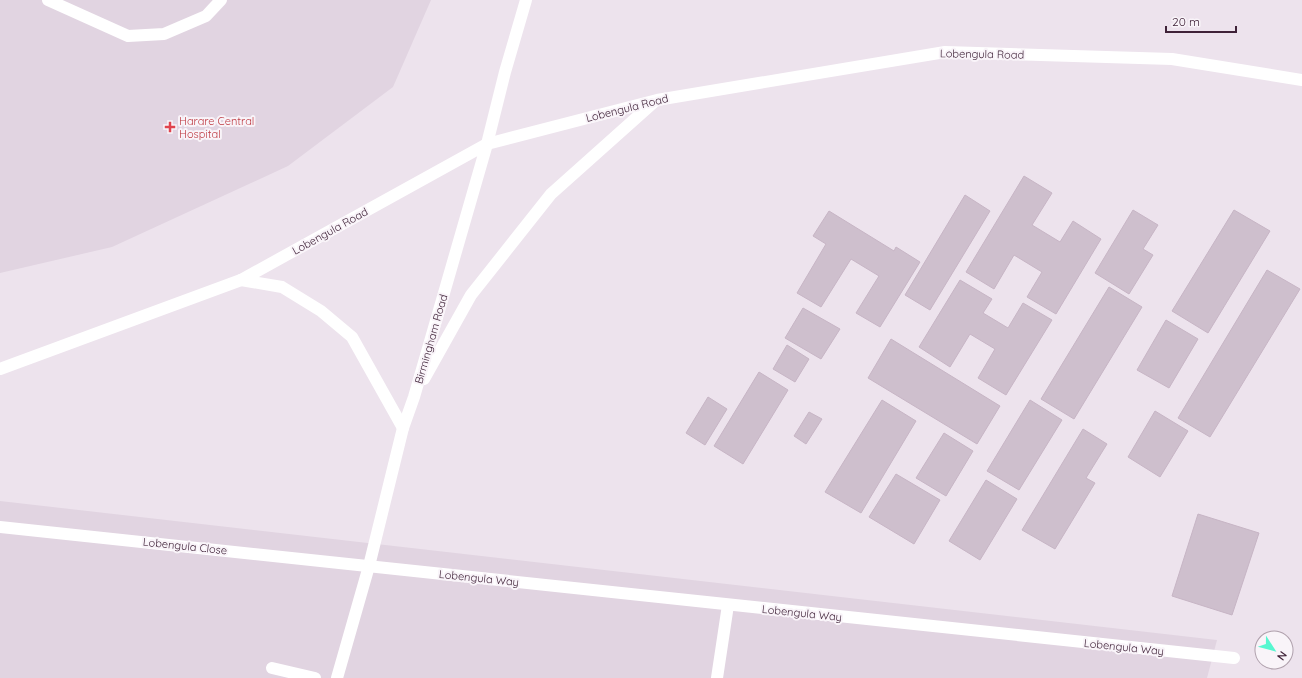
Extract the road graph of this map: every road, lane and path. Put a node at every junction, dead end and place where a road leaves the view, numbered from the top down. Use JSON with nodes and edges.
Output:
{"nodes":[{"id":1,"x":48,"y":0,"type":"edge"},
{"id":2,"x":221,"y":0,"type":"edge"},
{"id":3,"x":526,"y":0,"type":"edge"},
{"id":4,"x":1302,"y":80,"type":"edge"},
{"id":5,"x":657,"y":100,"type":"junction"},
{"id":6,"x":487,"y":144,"type":"junction"},
{"id":7,"x":241,"y":280,"type":"junction"},
{"id":8,"x":0,"y":369,"type":"edge"},
{"id":9,"x":414,"y":398,"type":"junction"},
{"id":10,"x":403,"y":428,"type":"junction"},
{"id":11,"x":0,"y":527,"type":"edge"},
{"id":12,"x":369,"y":566,"type":"junction"},
{"id":13,"x":728,"y":605,"type":"junction"},
{"id":14,"x":1234,"y":658,"type":"dead end"},
{"id":15,"x":272,"y":668,"type":"dead end"},
{"id":16,"x":315,"y":678,"type":"edge"},
{"id":17,"x":337,"y":678,"type":"edge"},
{"id":18,"x":717,"y":678,"type":"edge"}],
"edges":[{"from":1,"to":2,"type":"street"},
{"from":3,"to":6,"type":"street","name":"Birmingham Road"},
{"from":4,"to":5,"type":"street","name":"Lobengula Road"},
{"from":5,"to":6,"type":"street","name":"Lobengula Road"},
{"from":5,"to":9,"type":"street"},
{"from":6,"to":7,"type":"street","name":"Lobengula Road"},
{"from":6,"to":9,"type":"street","name":"Birmingham Road"},
{"from":7,"to":8,"type":"street","name":"Lobengula Road"},
{"from":7,"to":10,"type":"street"},
{"from":9,"to":10,"type":"street","name":"Birmingham Road"},
{"from":10,"to":12,"type":"street","name":"Birmingham Road"},
{"from":11,"to":12,"type":"street","name":"Lobengula Close"},
{"from":12,"to":13,"type":"street","name":"Lobengula Way"},
{"from":12,"to":17,"type":"street","name":"Birmingham Road"},
{"from":13,"to":14,"type":"street","name":"Lobengula Way"},
{"from":13,"to":18,"type":"street"},
{"from":15,"to":16,"type":"street"}]}
